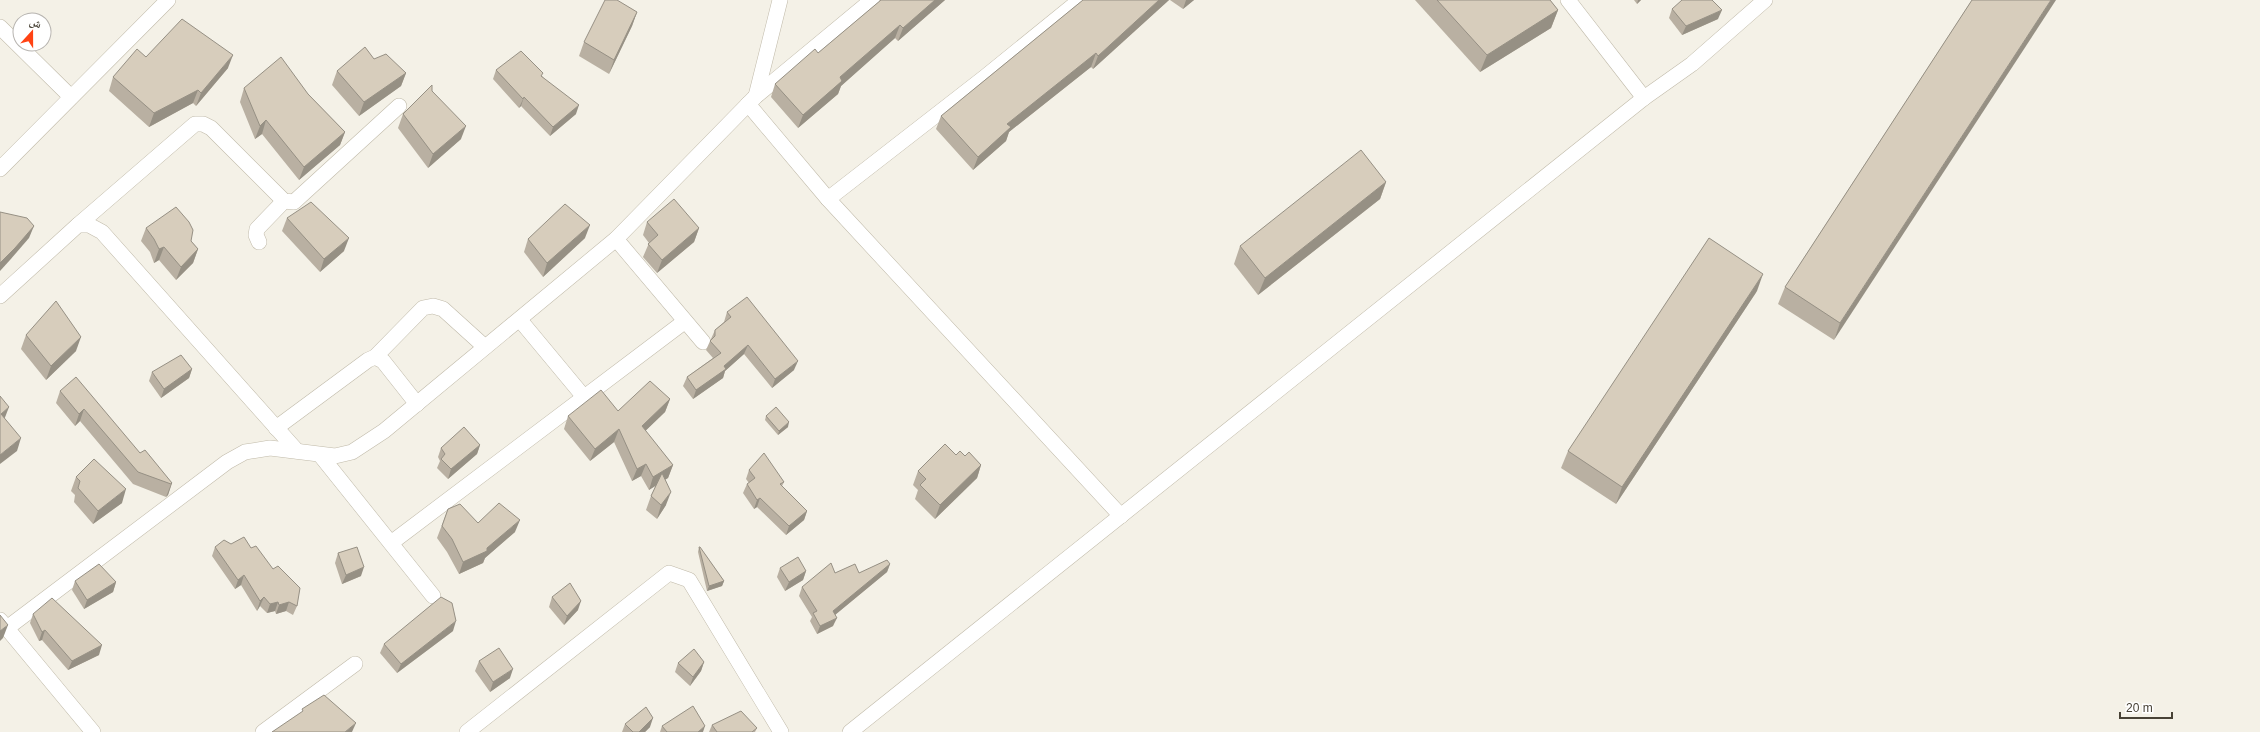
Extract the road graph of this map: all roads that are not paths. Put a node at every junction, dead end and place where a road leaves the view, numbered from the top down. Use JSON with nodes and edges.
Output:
{"nodes":[{"id":1,"x":780,"y":0,"type":"edge"},
{"id":2,"x":872,"y":0,"type":"edge"},
{"id":3,"x":1080,"y":0,"type":"edge"},
{"id":4,"x":1568,"y":0,"type":"edge"},
{"id":5,"x":1765,"y":0,"type":"edge"},
{"id":6,"x":163,"y":2,"type":"edge"},
{"id":7,"x":0,"y":27,"type":"edge"},
{"id":8,"x":71,"y":97,"type":"junction"},
{"id":9,"x":1644,"y":98,"type":"junction"},
{"id":10,"x":752,"y":100,"type":"junction"},
{"id":11,"x":399,"y":106,"type":"dead end"},
{"id":12,"x":0,"y":169,"type":"edge"},
{"id":13,"x":828,"y":199,"type":"junction"},
{"id":14,"x":284,"y":201,"type":"junction"},
{"id":15,"x":78,"y":225,"type":"junction"},
{"id":16,"x":616,"y":239,"type":"junction"},
{"id":17,"x":259,"y":242,"type":"dead end"},
{"id":18,"x":0,"y":296,"type":"edge"},
{"id":19,"x":520,"y":320,"type":"junction"},
{"id":20,"x":684,"y":322,"type":"junction"},
{"id":21,"x":702,"y":342,"type":"dead end"},
{"id":22,"x":484,"y":347,"type":"junction"},
{"id":23,"x":375,"y":357,"type":"junction"},
{"id":24,"x":584,"y":397,"type":"junction"},
{"id":25,"x":417,"y":404,"type":"junction"},
{"id":26,"x":276,"y":428,"type":"junction"},
{"id":27,"x":297,"y":451,"type":"junction"},
{"id":28,"x":321,"y":456,"type":"junction"},
{"id":29,"x":1121,"y":516,"type":"junction"},
{"id":30,"x":391,"y":543,"type":"junction"},
{"id":31,"x":433,"y":596,"type":"dead end"},
{"id":32,"x":3,"y":624,"type":"edge"},
{"id":33,"x":355,"y":664,"type":"dead end"},
{"id":34,"x":93,"y":732,"type":"edge"},
{"id":35,"x":263,"y":732,"type":"edge"},
{"id":36,"x":467,"y":732,"type":"edge"},
{"id":37,"x":781,"y":732,"type":"edge"},
{"id":38,"x":850,"y":732,"type":"edge"}],
"edges":[{"from":1,"to":10,"type":"street"},
{"from":2,"to":10,"type":"street"},
{"from":3,"to":13,"type":"street"},
{"from":4,"to":9,"type":"street"},
{"from":5,"to":9,"type":"street"},
{"from":6,"to":8,"type":"street"},
{"from":7,"to":8,"type":"street"},
{"from":8,"to":12,"type":"street"},
{"from":9,"to":29,"type":"street"},
{"from":10,"to":13,"type":"street"},
{"from":10,"to":16,"type":"street"},
{"from":11,"to":14,"type":"street"},
{"from":13,"to":29,"type":"street"},
{"from":14,"to":15,"type":"street"},
{"from":14,"to":17,"type":"street"},
{"from":15,"to":18,"type":"street"},
{"from":15,"to":26,"type":"street"},
{"from":16,"to":19,"type":"street"},
{"from":16,"to":20,"type":"street"},
{"from":19,"to":22,"type":"street"},
{"from":19,"to":24,"type":"street"},
{"from":20,"to":21,"type":"street"},
{"from":20,"to":24,"type":"street"},
{"from":22,"to":23,"type":"street"},
{"from":22,"to":25,"type":"street"},
{"from":23,"to":25,"type":"street"},
{"from":23,"to":26,"type":"street"},
{"from":24,"to":30,"type":"street"},
{"from":25,"to":28,"type":"street"},
{"from":26,"to":27,"type":"street"},
{"from":27,"to":28,"type":"street"},
{"from":27,"to":32,"type":"street"},
{"from":28,"to":30,"type":"street"},
{"from":29,"to":38,"type":"street"},
{"from":30,"to":31,"type":"street"},
{"from":32,"to":34,"type":"street"},
{"from":33,"to":35,"type":"street"},
{"from":36,"to":37,"type":"street"}]}
